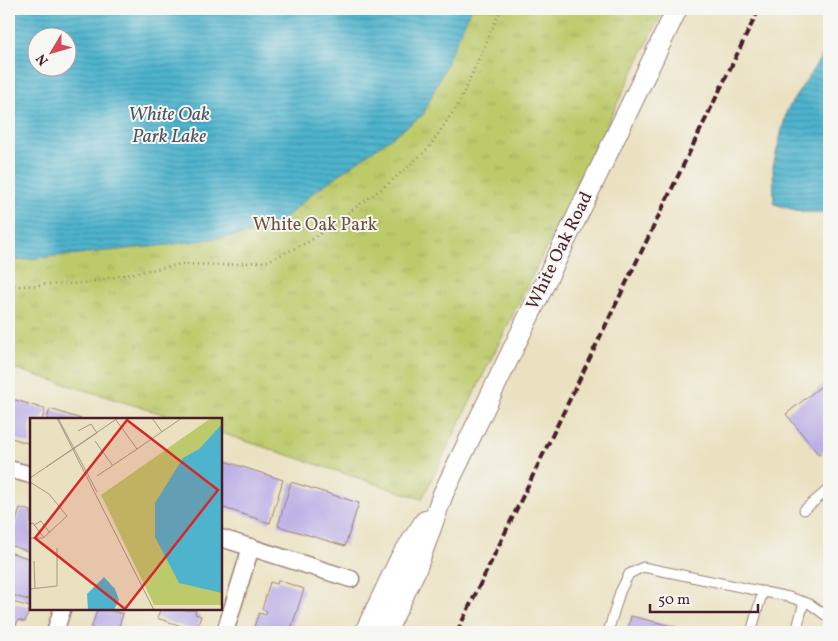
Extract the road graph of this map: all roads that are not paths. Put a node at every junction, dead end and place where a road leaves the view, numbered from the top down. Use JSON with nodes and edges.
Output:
{"nodes":[{"id":1,"x":677,"y":9,"type":"edge"},
{"id":2,"x":9,"y":469,"type":"edge"},
{"id":3,"x":30,"y":475,"type":"edge"},
{"id":4,"x":829,"y":489,"type":"edge"},
{"id":5,"x":443,"y":494,"type":"junction"},
{"id":6,"x":804,"y":510,"type":"dead end"},
{"id":7,"x":222,"y":538,"type":"edge"},
{"id":8,"x":251,"y":547,"type":"junction"},
{"id":9,"x":351,"y":579,"type":"dead end"},
{"id":10,"x":763,"y":591,"type":"junction"},
{"id":11,"x":804,"y":602,"type":"junction"},
{"id":12,"x":62,"y":611,"type":"edge"},
{"id":13,"x":829,"y":618,"type":"edge"},
{"id":14,"x":799,"y":631,"type":"edge"},
{"id":15,"x":55,"y":632,"type":"edge"},
{"id":16,"x":225,"y":632,"type":"edge"},
{"id":17,"x":365,"y":632,"type":"edge"},
{"id":18,"x":386,"y":632,"type":"edge"},
{"id":19,"x":608,"y":632,"type":"edge"},
{"id":20,"x":751,"y":632,"type":"edge"}],
"edges":[{"from":1,"to":5,"type":"street","name":"White Oak Road"},
{"from":2,"to":3,"type":"street"},
{"from":4,"to":6,"type":"lane"},
{"from":5,"to":17,"type":"street","name":"White Oak Road"},
{"from":5,"to":18,"type":"street","name":"White Oak Road"},
{"from":7,"to":8,"type":"street"},
{"from":8,"to":9,"type":"street"},
{"from":8,"to":16,"type":"street"},
{"from":10,"to":11,"type":"lane"},
{"from":10,"to":19,"type":"lane"},
{"from":10,"to":20,"type":"lane"},
{"from":11,"to":13,"type":"lane"},
{"from":11,"to":14,"type":"lane"},
{"from":12,"to":15,"type":"street"}]}
